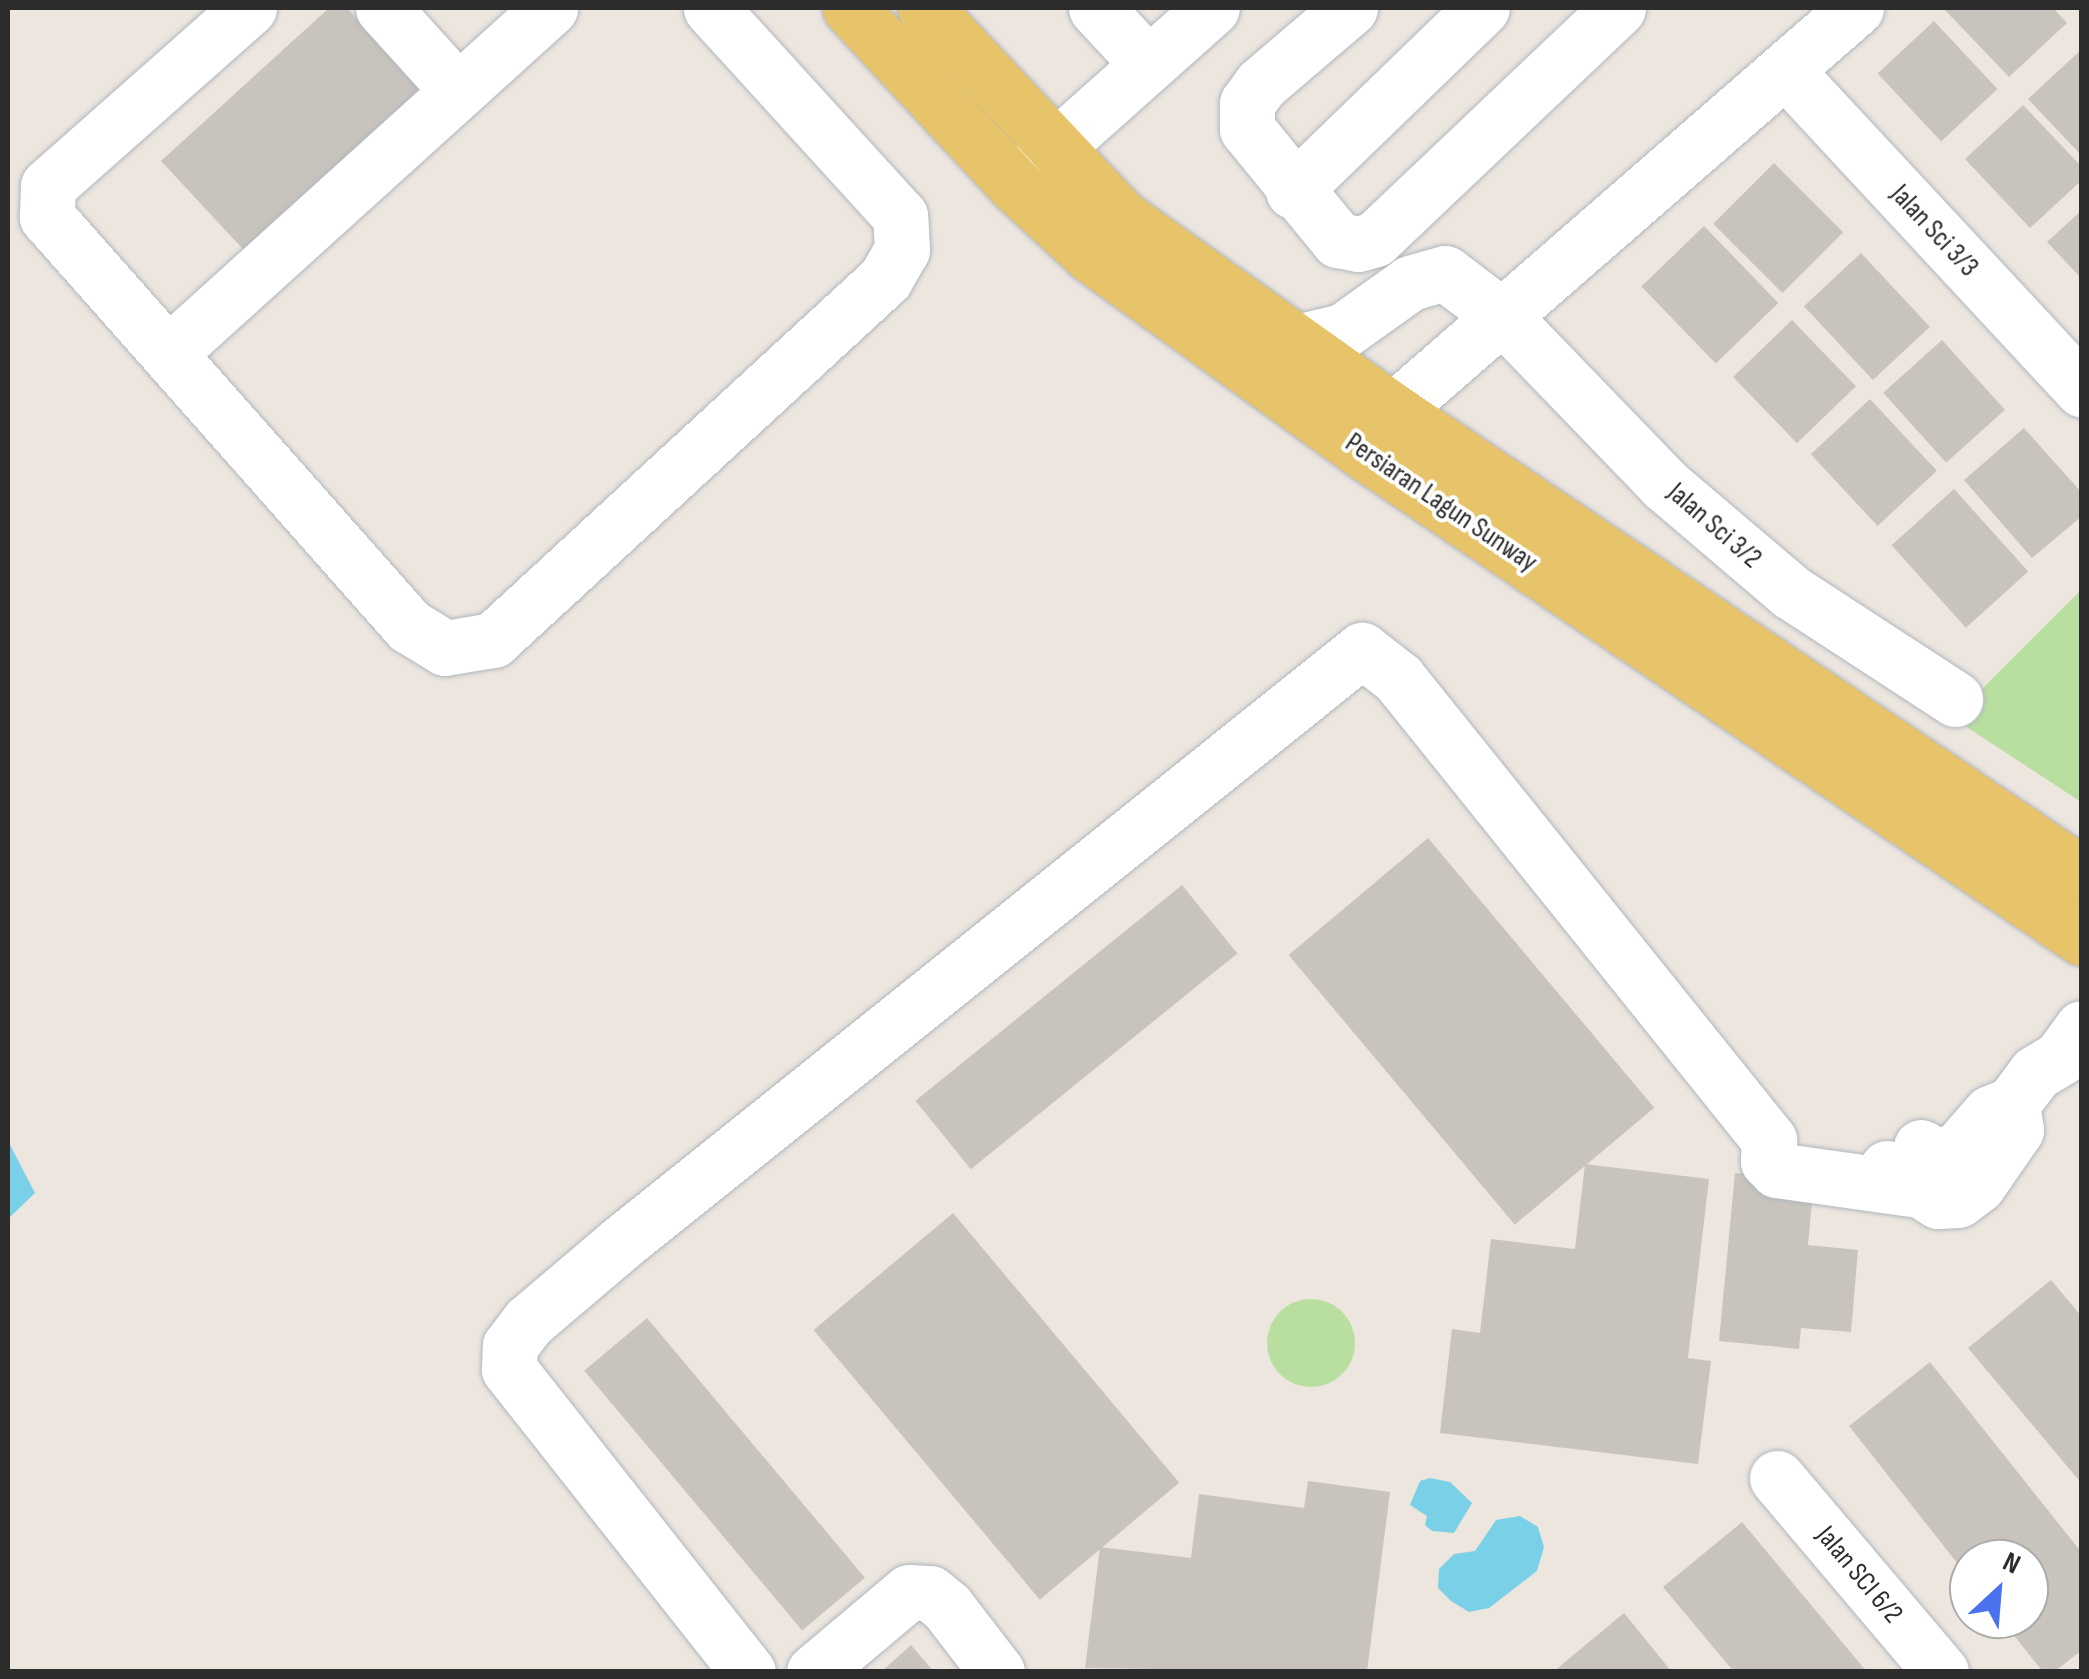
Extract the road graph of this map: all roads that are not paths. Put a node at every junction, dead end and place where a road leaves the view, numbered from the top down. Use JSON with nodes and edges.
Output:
{"nodes":[{"id":1,"x":249,"y":8,"type":"edge"},
{"id":2,"x":383,"y":8,"type":"edge"},
{"id":3,"x":550,"y":8,"type":"edge"},
{"id":4,"x":711,"y":8,"type":"edge"},
{"id":5,"x":850,"y":8,"type":"edge"},
{"id":6,"x":925,"y":8,"type":"edge"},
{"id":7,"x":1096,"y":8,"type":"edge"},
{"id":8,"x":1212,"y":8,"type":"edge"},
{"id":9,"x":1350,"y":8,"type":"edge"},
{"id":10,"x":1482,"y":8,"type":"edge"},
{"id":11,"x":1856,"y":8,"type":"edge"},
{"id":12,"x":1599,"y":13,"type":"edge"},
{"id":13,"x":1147,"y":63,"type":"junction"},
{"id":14,"x":1786,"y":71,"type":"junction"},
{"id":15,"x":458,"y":91,"type":"junction"},
{"id":16,"x":1054,"y":146,"type":"junction"},
{"id":17,"x":1014,"y":184,"type":"junction"},
{"id":18,"x":1293,"y":190,"type":"junction"},
{"id":19,"x":1503,"y":316,"type":"junction"},
{"id":20,"x":1297,"y":342,"type":"junction"},
{"id":21,"x":170,"y":352,"type":"junction"},
{"id":22,"x":2082,"y":390,"type":"edge"},
{"id":23,"x":1380,"y":432,"type":"junction"},
{"id":24,"x":1954,"y":699,"type":"dead end"},
{"id":25,"x":2082,"y":874,"type":"edge"},
{"id":26,"x":2082,"y":938,"type":"edge"},
{"id":27,"x":2082,"y":984,"type":"edge"},
{"id":28,"x":2082,"y":1028,"type":"edge"},
{"id":29,"x":2023,"y":1088,"type":"junction"},
{"id":30,"x":1778,"y":1478,"type":"dead end"},
{"id":31,"x":748,"y":1672,"type":"edge"},
{"id":32,"x":814,"y":1672,"type":"edge"},
{"id":33,"x":997,"y":1672,"type":"edge"},
{"id":34,"x":1941,"y":1672,"type":"edge"}],
"edges":[{"from":1,"to":21,"type":"street"},
{"from":2,"to":15,"type":"street"},
{"from":3,"to":15,"type":"street"},
{"from":4,"to":21,"type":"street"},
{"from":5,"to":17,"type":"main road","name":"Persiaran Lagun Sunway"},
{"from":6,"to":16,"type":"main road","name":"Persiaran Lagun Sunway"},
{"from":7,"to":13,"type":"street"},
{"from":8,"to":13,"type":"street"},
{"from":9,"to":18,"type":"street"},
{"from":10,"to":18,"type":"street"},
{"from":11,"to":14,"type":"street"},
{"from":12,"to":18,"type":"street"},
{"from":13,"to":16,"type":"street"},
{"from":14,"to":19,"type":"street"},
{"from":14,"to":22,"type":"street","name":"Jalan Sci 3/3"},
{"from":15,"to":21,"type":"street"},
{"from":16,"to":17,"type":"street"},
{"from":16,"to":20,"type":"main road","name":"Persiaran Lagun Sunway"},
{"from":17,"to":23,"type":"main road","name":"Persiaran Lagun Sunway"},
{"from":19,"to":20,"type":"street","name":"Jalan Sci 3/2"},
{"from":19,"to":23,"type":"street"},
{"from":19,"to":24,"type":"street","name":"Jalan Sci 3/2"},
{"from":20,"to":23,"type":"main road","name":"Persiaran Lagun Sunway"},
{"from":23,"to":25,"type":"main road","name":"Persiaran Lagun Sunway"},
{"from":23,"to":26,"type":"main road","name":"Persiaran Lagun Sunway"},
{"from":27,"to":29,"type":"street"},
{"from":28,"to":29,"type":"street"},
{"from":29,"to":31,"type":"street"},
{"from":30,"to":34,"type":"street","name":"Jalan SCI 6/2"},
{"from":32,"to":33,"type":"street"}]}
